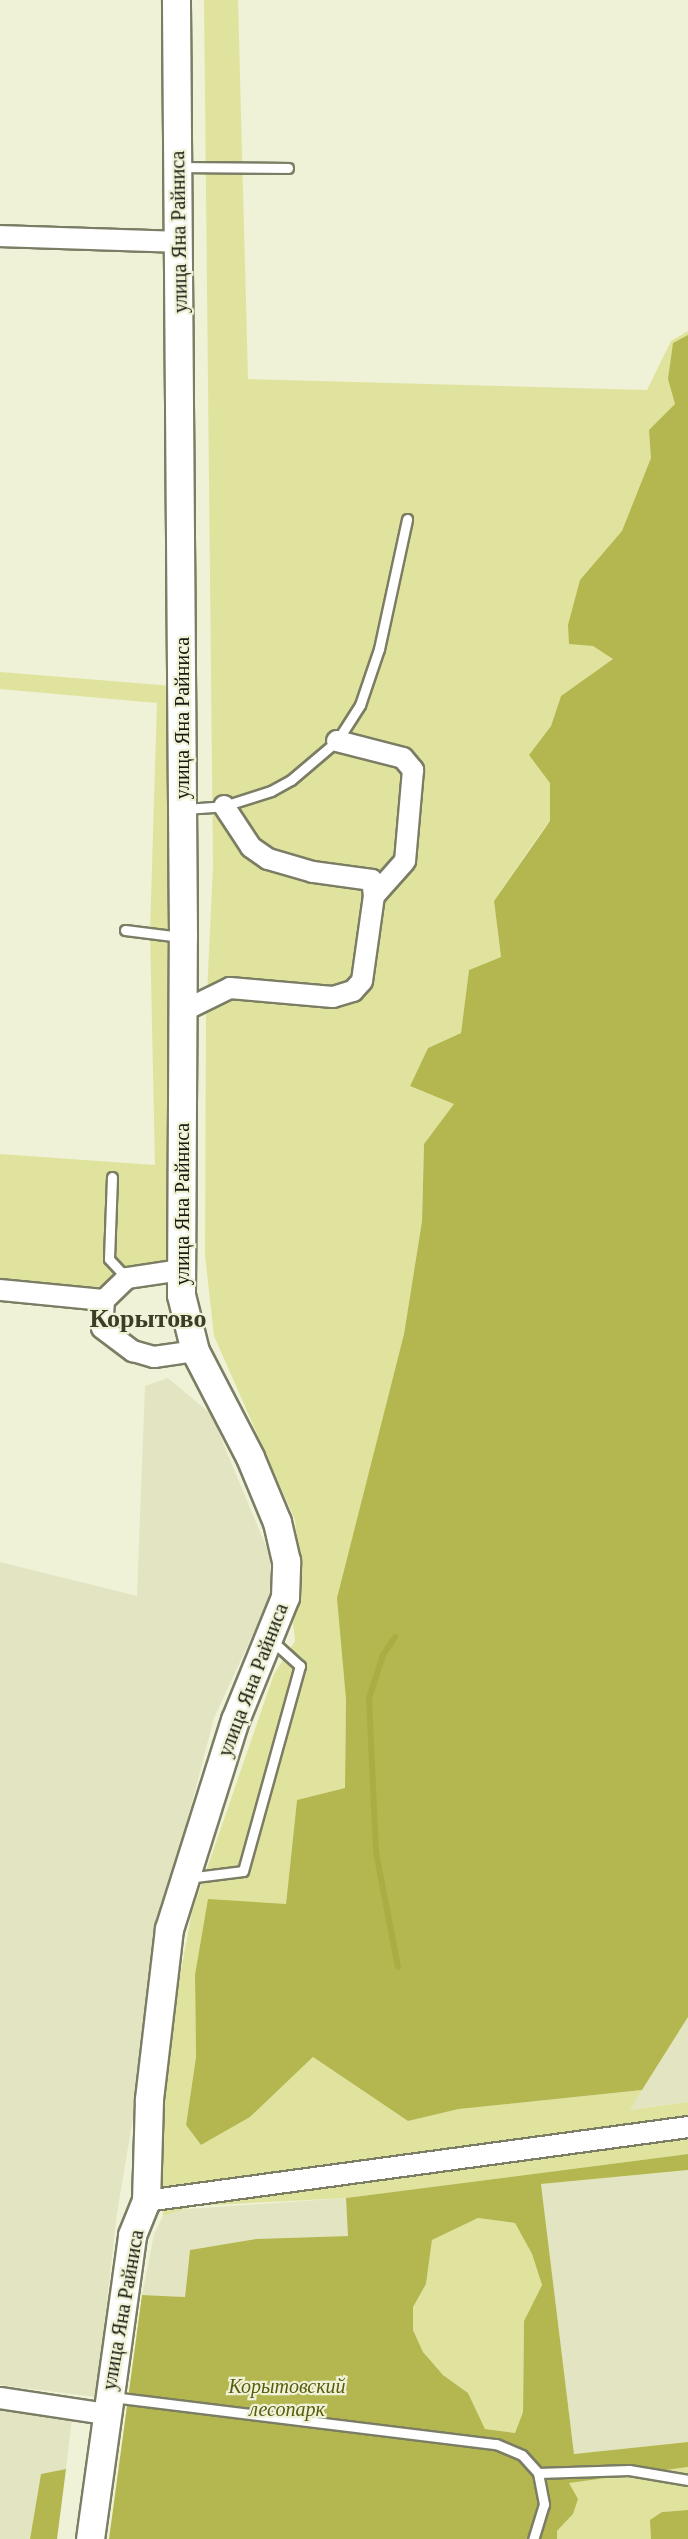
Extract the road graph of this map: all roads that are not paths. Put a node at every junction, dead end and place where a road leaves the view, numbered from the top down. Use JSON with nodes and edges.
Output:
{"nodes":[{"id":1,"x":176,"y":0,"type":"edge"},
{"id":2,"x":178,"y":167,"type":"junction"},
{"id":3,"x":288,"y":168,"type":"dead end"},
{"id":4,"x":0,"y":236,"type":"edge"},
{"id":5,"x":180,"y":242,"type":"junction"},
{"id":6,"x":407,"y":519,"type":"dead end"},
{"id":7,"x":337,"y":741,"type":"junction"},
{"id":8,"x":224,"y":806,"type":"junction"},
{"id":9,"x":183,"y":809,"type":"junction"},
{"id":10,"x":374,"y":896,"type":"junction"},
{"id":11,"x":125,"y":930,"type":"dead end"},
{"id":12,"x":183,"y":937,"type":"junction"},
{"id":13,"x":183,"y":1011,"type":"junction"},
{"id":14,"x":112,"y":1177,"type":"dead end"},
{"id":15,"x":181,"y":1270,"type":"junction"},
{"id":16,"x":127,"y":1278,"type":"junction"},
{"id":17,"x":0,"y":1290,"type":"edge"},
{"id":18,"x":104,"y":1300,"type":"junction"},
{"id":19,"x":195,"y":1351,"type":"junction"},
{"id":20,"x":269,"y":1637,"type":"junction"},
{"id":21,"x":185,"y":1878,"type":"junction"},
{"id":22,"x":688,"y":2127,"type":"edge"},
{"id":23,"x":146,"y":2201,"type":"junction"},
{"id":24,"x":0,"y":2398,"type":"edge"},
{"id":25,"x":107,"y":2406,"type":"junction"},
{"id":26,"x":538,"y":2473,"type":"junction"},
{"id":27,"x":688,"y":2480,"type":"edge"},
{"id":28,"x":90,"y":2539,"type":"edge"},
{"id":29,"x":533,"y":2539,"type":"edge"}],
"edges":[{"from":1,"to":2,"type":"street","name":"улица Яна Райниса"},
{"from":2,"to":3,"type":"lane"},
{"from":2,"to":5,"type":"street","name":"улица Яна Райниса"},
{"from":4,"to":5,"type":"street"},
{"from":5,"to":9,"type":"street","name":"улица Яна Райниса"},
{"from":6,"to":7,"type":"lane"},
{"from":7,"to":8,"type":"lane"},
{"from":7,"to":10,"type":"street"},
{"from":8,"to":9,"type":"lane"},
{"from":8,"to":10,"type":"street"},
{"from":9,"to":12,"type":"street","name":"улица Яна Райниса"},
{"from":10,"to":13,"type":"street"},
{"from":11,"to":12,"type":"lane"},
{"from":12,"to":13,"type":"street","name":"улица Яна Райниса"},
{"from":13,"to":15,"type":"street","name":"улица Яна Райниса"},
{"from":14,"to":16,"type":"lane"},
{"from":15,"to":16,"type":"street"},
{"from":15,"to":19,"type":"street","name":"улица Яна Райниса"},
{"from":16,"to":18,"type":"street"},
{"from":17,"to":18,"type":"street"},
{"from":18,"to":19,"type":"street"},
{"from":19,"to":20,"type":"street","name":"улица Яна Райниса"},
{"from":20,"to":21,"type":"street","name":"улица Яна Райниса"},
{"from":20,"to":21,"type":"lane"},
{"from":21,"to":23,"type":"street","name":"улица Яна Райниса"},
{"from":22,"to":23,"type":"street"},
{"from":23,"to":25,"type":"street","name":"улица Яна Райниса"},
{"from":24,"to":25,"type":"street"},
{"from":25,"to":26,"type":"lane"},
{"from":25,"to":28,"type":"street","name":"улица Яна Райниса"},
{"from":26,"to":27,"type":"lane"},
{"from":26,"to":29,"type":"lane"}]}
